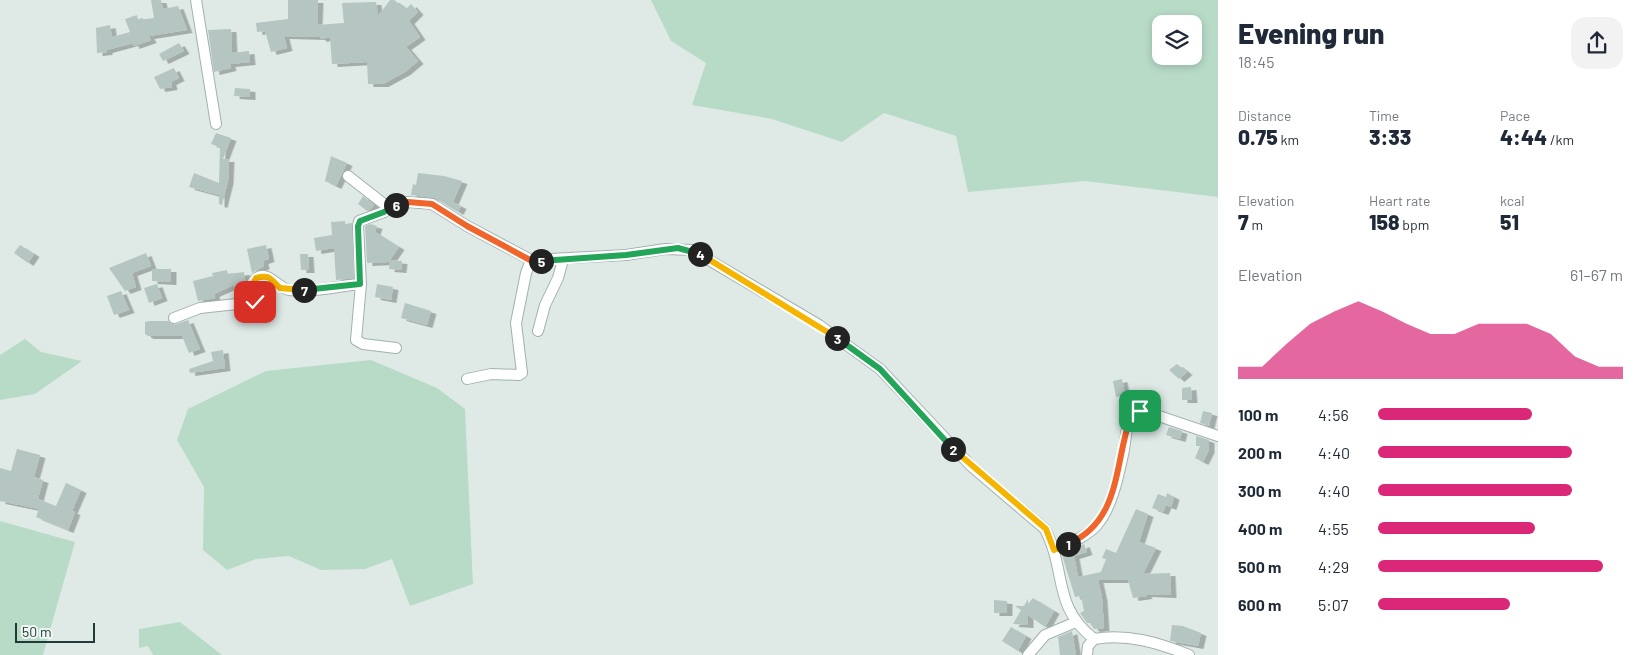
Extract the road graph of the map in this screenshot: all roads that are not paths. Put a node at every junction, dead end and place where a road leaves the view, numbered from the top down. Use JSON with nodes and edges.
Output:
{"nodes":[{"id":1,"x":196,"y":0,"type":"edge"},
{"id":2,"x":216,"y":124,"type":"dead end"},
{"id":3,"x":348,"y":176,"type":"dead end"},
{"id":4,"x":389,"y":208,"type":"junction"},
{"id":5,"x":530,"y":260,"type":"junction"},
{"id":6,"x":563,"y":260,"type":"junction"},
{"id":7,"x":360,"y":284,"type":"junction"},
{"id":8,"x":174,"y":318,"type":"dead end"},
{"id":9,"x":538,"y":331,"type":"dead end"},
{"id":10,"x":396,"y":348,"type":"dead end"},
{"id":11,"x":467,"y":379,"type":"dead end"},
{"id":12,"x":1218,"y":436,"type":"edge"},
{"id":13,"x":1054,"y":550,"type":"junction"},
{"id":14,"x":1076,"y":622,"type":"junction"},
{"id":15,"x":1094,"y":639,"type":"junction"},
{"id":16,"x":1028,"y":655,"type":"edge"},
{"id":17,"x":1087,"y":655,"type":"edge"},
{"id":18,"x":1189,"y":655,"type":"edge"}],
"edges":[{"from":1,"to":2,"type":"street"},
{"from":3,"to":4,"type":"street"},
{"from":4,"to":5,"type":"street"},
{"from":4,"to":7,"type":"street"},
{"from":5,"to":6,"type":"street"},
{"from":5,"to":11,"type":"street"},
{"from":6,"to":9,"type":"street"},
{"from":6,"to":13,"type":"street"},
{"from":7,"to":8,"type":"street"},
{"from":7,"to":10,"type":"street"},
{"from":12,"to":13,"type":"street"},
{"from":13,"to":14,"type":"street"},
{"from":14,"to":15,"type":"street"},
{"from":14,"to":16,"type":"street"},
{"from":15,"to":17,"type":"street"},
{"from":15,"to":18,"type":"street"}]}
